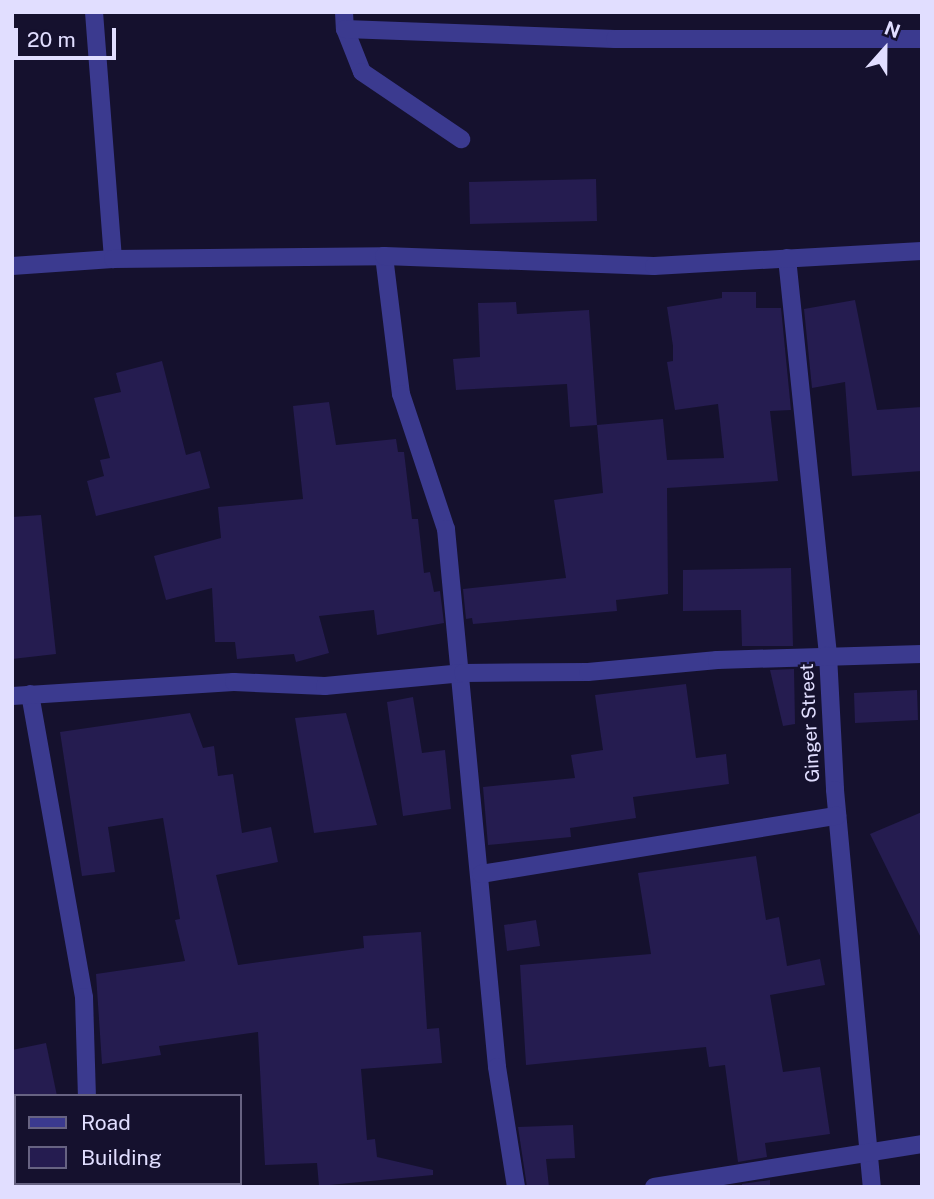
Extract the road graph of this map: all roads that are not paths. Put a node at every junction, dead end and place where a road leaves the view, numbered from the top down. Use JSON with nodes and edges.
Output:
{"nodes":[{"id":1,"x":94,"y":12,"type":"edge"},
{"id":2,"x":344,"y":21,"type":"edge"},
{"id":3,"x":922,"y":39,"type":"edge"},
{"id":4,"x":461,"y":139,"type":"dead end"},
{"id":5,"x":922,"y":251,"type":"edge"},
{"id":6,"x":384,"y":256,"type":"junction"},
{"id":7,"x":787,"y":257,"type":"junction"},
{"id":8,"x":113,"y":259,"type":"junction"},
{"id":9,"x":12,"y":266,"type":"edge"},
{"id":10,"x":922,"y":654,"type":"edge"},
{"id":11,"x":828,"y":655,"type":"junction"},
{"id":12,"x":463,"y":673,"type":"junction"},
{"id":13,"x":21,"y":695,"type":"edge"},
{"id":14,"x":837,"y":816,"type":"junction"},
{"id":15,"x":481,"y":874,"type":"junction"},
{"id":16,"x":87,"y":1094,"type":"edge"},
{"id":17,"x":922,"y":1144,"type":"edge"},
{"id":18,"x":872,"y":1153,"type":"junction"},
{"id":19,"x":516,"y":1187,"type":"edge"},
{"id":20,"x":654,"y":1187,"type":"edge"},
{"id":21,"x":872,"y":1187,"type":"edge"}],
"edges":[{"from":1,"to":8,"type":"street"},
{"from":2,"to":3,"type":"street"},
{"from":2,"to":4,"type":"street"},
{"from":5,"to":7,"type":"street"},
{"from":6,"to":7,"type":"street"},
{"from":6,"to":8,"type":"street"},
{"from":6,"to":12,"type":"street"},
{"from":7,"to":11,"type":"street","name":"Ginger Street"},
{"from":8,"to":9,"type":"street"},
{"from":10,"to":11,"type":"street"},
{"from":11,"to":12,"type":"street"},
{"from":11,"to":14,"type":"street","name":"Ginger Street"},
{"from":12,"to":13,"type":"street"},
{"from":12,"to":15,"type":"street"},
{"from":13,"to":16,"type":"street"},
{"from":14,"to":15,"type":"street"},
{"from":14,"to":18,"type":"street","name":"Ginger Street"},
{"from":15,"to":19,"type":"street"},
{"from":17,"to":18,"type":"street"},
{"from":18,"to":20,"type":"street"},
{"from":18,"to":21,"type":"street","name":"Ginger Street"}]}
